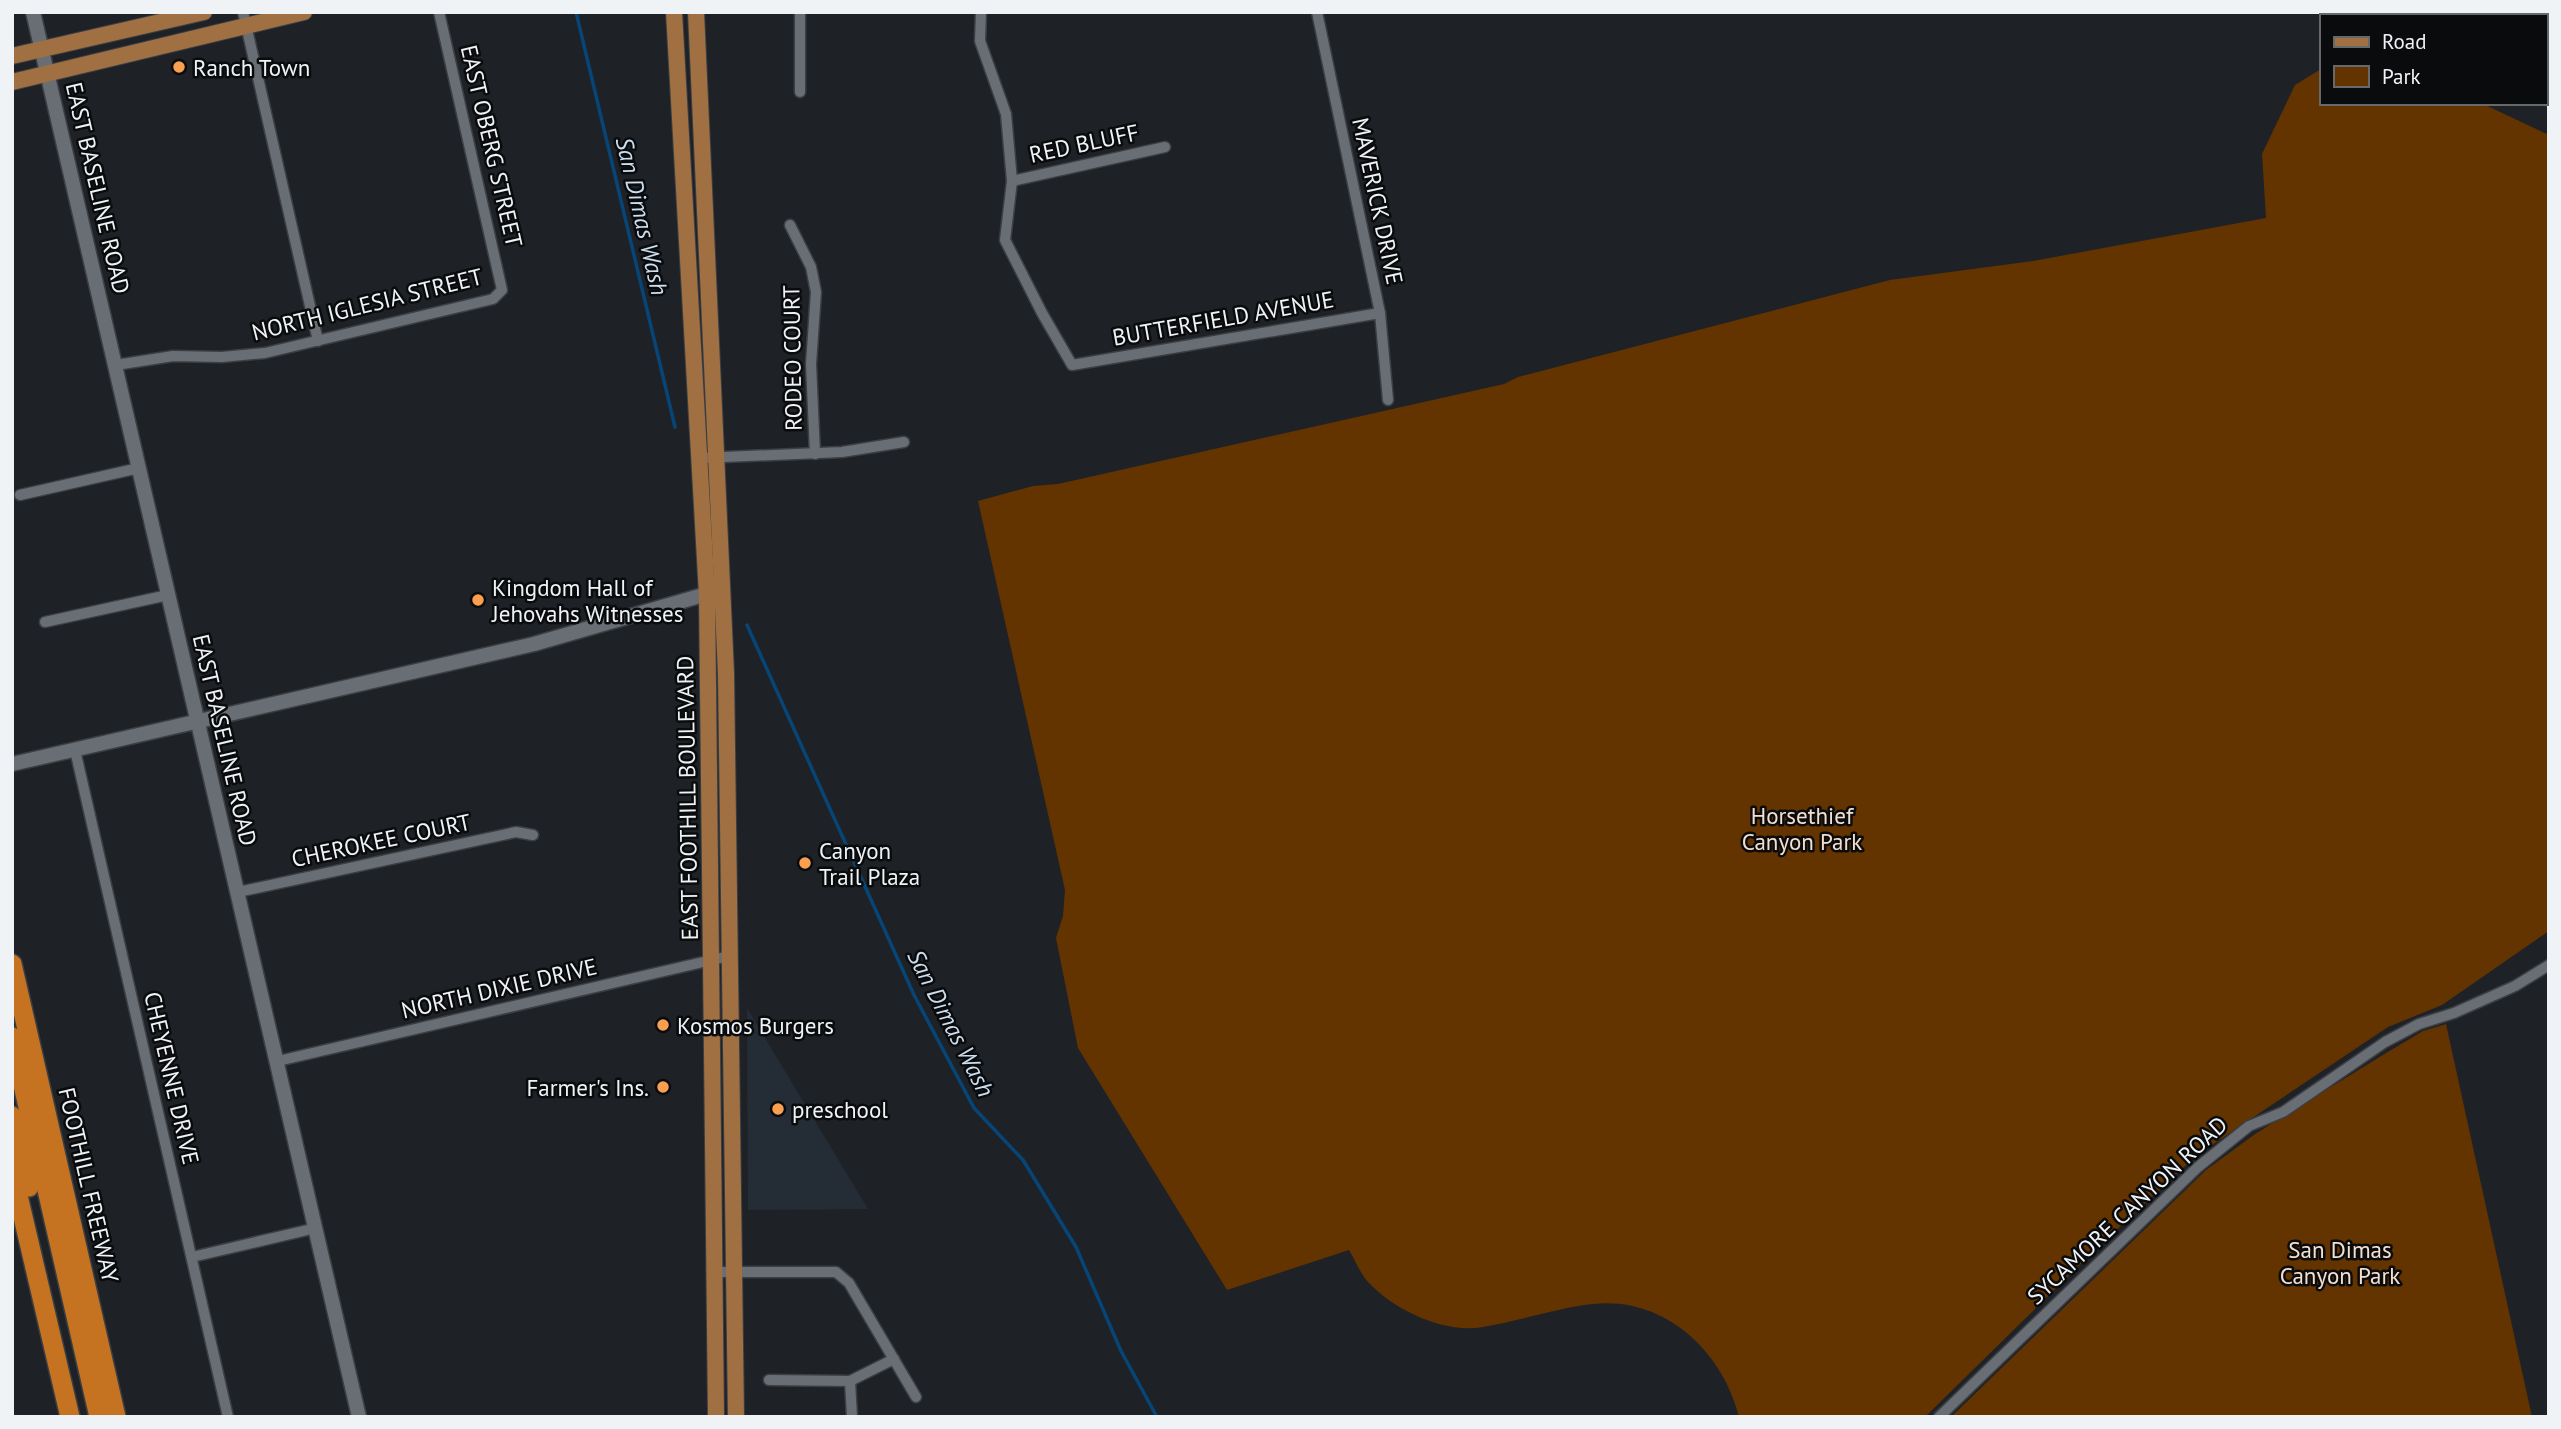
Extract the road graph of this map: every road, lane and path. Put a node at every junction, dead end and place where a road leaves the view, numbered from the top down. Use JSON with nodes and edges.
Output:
{"nodes":[{"id":1,"x":33,"y":12,"type":"edge"},
{"id":2,"x":204,"y":12,"type":"edge"},
{"id":3,"x":304,"y":12,"type":"edge"},
{"id":4,"x":439,"y":12,"type":"edge"},
{"id":5,"x":674,"y":12,"type":"edge"},
{"id":6,"x":696,"y":12,"type":"edge"},
{"id":7,"x":800,"y":12,"type":"edge"},
{"id":8,"x":981,"y":12,"type":"edge"},
{"id":9,"x":1317,"y":12,"type":"edge"},
{"id":10,"x":244,"y":19,"type":"edge"},
{"id":11,"x":42,"y":50,"type":"junction"},
{"id":12,"x":12,"y":56,"type":"edge"},
{"id":13,"x":47,"y":74,"type":"junction"},
{"id":14,"x":12,"y":82,"type":"edge"},
{"id":15,"x":800,"y":92,"type":"dead end"},
{"id":16,"x":1165,"y":147,"type":"dead end"},
{"id":17,"x":1012,"y":181,"type":"junction"},
{"id":18,"x":790,"y":225,"type":"dead end"},
{"id":19,"x":502,"y":290,"type":"joint"},
{"id":20,"x":1380,"y":313,"type":"junction"},
{"id":21,"x":318,"y":341,"type":"junction"},
{"id":22,"x":116,"y":365,"type":"junction"},
{"id":23,"x":1388,"y":400,"type":"dead end"},
{"id":24,"x":904,"y":442,"type":"dead end"},
{"id":25,"x":815,"y":454,"type":"junction"},
{"id":26,"x":709,"y":457,"type":"junction"},
{"id":27,"x":139,"y":468,"type":"junction"},
{"id":28,"x":20,"y":495,"type":"dead end"},
{"id":29,"x":723,"y":589,"type":"junction"},
{"id":30,"x":168,"y":595,"type":"junction"},
{"id":31,"x":708,"y":595,"type":"junction"},
{"id":32,"x":45,"y":622,"type":"dead end"},
{"id":33,"x":198,"y":722,"type":"junction"},
{"id":34,"x":75,"y":750,"type":"junction"},
{"id":35,"x":12,"y":764,"type":"edge"},
{"id":36,"x":533,"y":835,"type":"dead end"},
{"id":37,"x":238,"y":892,"type":"junction"},
{"id":38,"x":729,"y":956,"type":"junction"},
{"id":39,"x":711,"y":961,"type":"junction"},
{"id":40,"x":12,"y":964,"type":"edge"},
{"id":41,"x":2549,"y":965,"type":"edge"},
{"id":42,"x":12,"y":1037,"type":"edge"},
{"id":43,"x":278,"y":1061,"type":"junction"},
{"id":44,"x":12,"y":1116,"type":"edge"},
{"id":45,"x":12,"y":1170,"type":"edge"},
{"id":46,"x":316,"y":1228,"type":"junction"},
{"id":47,"x":192,"y":1257,"type":"junction"},
{"id":48,"x":734,"y":1271,"type":"junction"},
{"id":49,"x":716,"y":1272,"type":"junction"},
{"id":50,"x":50,"y":1325,"type":"junction"},
{"id":51,"x":894,"y":1359,"type":"junction"},
{"id":52,"x":769,"y":1380,"type":"dead end"},
{"id":53,"x":850,"y":1381,"type":"junction"},
{"id":54,"x":916,"y":1397,"type":"dead end"},
{"id":55,"x":71,"y":1417,"type":"edge"},
{"id":56,"x":99,"y":1417,"type":"edge"},
{"id":57,"x":116,"y":1417,"type":"edge"},
{"id":58,"x":228,"y":1417,"type":"edge"},
{"id":59,"x":359,"y":1417,"type":"edge"},
{"id":60,"x":716,"y":1417,"type":"edge"},
{"id":61,"x":736,"y":1417,"type":"edge"},
{"id":62,"x":852,"y":1417,"type":"edge"},
{"id":63,"x":1939,"y":1417,"type":"edge"}],
"edges":[{"from":1,"to":11,"type":"main road","name":"EAST BASELINE ROAD"},
{"from":2,"to":11,"type":"main road"},
{"from":3,"to":10,"type":"main road"},
{"from":4,"to":19,"type":"street","name":"EAST OBERG STREET"},
{"from":5,"to":26,"type":"main road","name":"EAST FOOTHILL BOULEVARD"},
{"from":6,"to":26,"type":"main road","name":"EAST FOOTHILL BOULEVARD"},
{"from":7,"to":15,"type":"street"},
{"from":8,"to":17,"type":"street"},
{"from":9,"to":20,"type":"street","name":"MAVERICK DRIVE"},
{"from":10,"to":13,"type":"main road"},
{"from":10,"to":21,"type":"street"},
{"from":11,"to":12,"type":"main road"},
{"from":11,"to":13,"type":"main road","name":"EAST BASELINE ROAD"},
{"from":13,"to":14,"type":"main road"},
{"from":13,"to":22,"type":"main road","name":"EAST BASELINE ROAD"},
{"from":16,"to":17,"type":"street","name":"RED BLUFF"},
{"from":17,"to":20,"type":"street","name":"BUTTERFIELD AVENUE"},
{"from":18,"to":25,"type":"street","name":"RODEO COURT"},
{"from":19,"to":21,"type":"street","name":"NORTH IGLESIA STREET"},
{"from":20,"to":23,"type":"street","name":"MAVERICK DRIVE"},
{"from":21,"to":22,"type":"street","name":"NORTH IGLESIA STREET"},
{"from":22,"to":27,"type":"main road","name":"EAST BASELINE ROAD"},
{"from":24,"to":25,"type":"street"},
{"from":25,"to":26,"type":"street"},
{"from":26,"to":29,"type":"main road","name":"EAST FOOTHILL BOULEVARD"},
{"from":26,"to":31,"type":"main road","name":"EAST FOOTHILL BOULEVARD"},
{"from":27,"to":28,"type":"street"},
{"from":27,"to":30,"type":"main road","name":"EAST BASELINE ROAD"},
{"from":29,"to":31,"type":"main road"},
{"from":29,"to":38,"type":"main road","name":"EAST FOOTHILL BOULEVARD"},
{"from":30,"to":32,"type":"street"},
{"from":30,"to":33,"type":"main road","name":"EAST BASELINE ROAD"},
{"from":31,"to":33,"type":"main road"},
{"from":31,"to":39,"type":"main road","name":"EAST FOOTHILL BOULEVARD"},
{"from":33,"to":34,"type":"main road"},
{"from":33,"to":37,"type":"main road","name":"EAST BASELINE ROAD"},
{"from":34,"to":35,"type":"main road"},
{"from":34,"to":47,"type":"street","name":"CHEYENNE DRIVE"},
{"from":36,"to":37,"type":"street","name":"CHEROKEE COURT"},
{"from":37,"to":43,"type":"main road","name":"EAST BASELINE ROAD"},
{"from":38,"to":39,"type":"street","name":"NORTH DIXIE DRIVE"},
{"from":38,"to":48,"type":"main road","name":"EAST FOOTHILL BOULEVARD"},
{"from":39,"to":43,"type":"street","name":"NORTH DIXIE DRIVE"},
{"from":39,"to":49,"type":"main road","name":"EAST FOOTHILL BOULEVARD"},
{"from":40,"to":57,"type":"highway","name":"FOOTHILL FREEWAY"},
{"from":41,"to":63,"type":"street","name":"SYCAMORE CANYON ROAD"},
{"from":42,"to":56,"type":"highway"},
{"from":43,"to":46,"type":"main road","name":"EAST BASELINE ROAD"},
{"from":44,"to":50,"type":"highway"},
{"from":45,"to":50,"type":"highway"},
{"from":46,"to":47,"type":"street"},
{"from":46,"to":59,"type":"main road","name":"EAST BASELINE ROAD"},
{"from":47,"to":58,"type":"street","name":"CHEYENNE DRIVE"},
{"from":48,"to":49,"type":"street"},
{"from":48,"to":51,"type":"street"},
{"from":48,"to":61,"type":"main road","name":"EAST FOOTHILL BOULEVARD"},
{"from":49,"to":60,"type":"main road","name":"EAST FOOTHILL BOULEVARD"},
{"from":50,"to":55,"type":"highway"},
{"from":51,"to":53,"type":"street"},
{"from":51,"to":54,"type":"street"},
{"from":52,"to":53,"type":"street"},
{"from":53,"to":62,"type":"street"}]}
